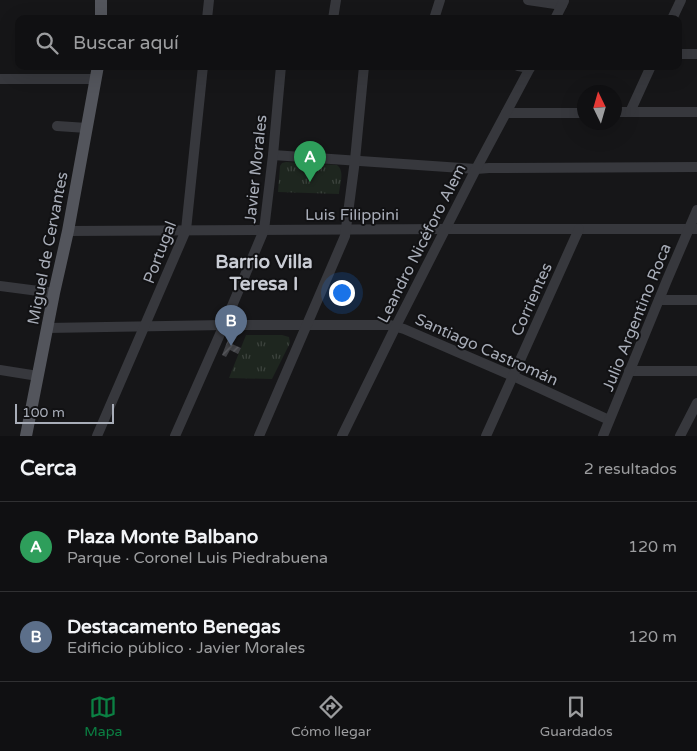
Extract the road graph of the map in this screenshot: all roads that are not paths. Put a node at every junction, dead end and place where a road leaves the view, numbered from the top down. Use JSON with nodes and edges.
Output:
{"nodes":[{"id":1,"x":101,"y":0,"type":"edge"},
{"id":2,"x":209,"y":0,"type":"edge"},
{"id":3,"x":336,"y":0,"type":"edge"},
{"id":4,"x":440,"y":0,"type":"edge"},
{"id":5,"x":528,"y":0,"type":"edge"},
{"id":6,"x":680,"y":0,"type":"edge"},
{"id":7,"x":563,"y":3,"type":"edge"},
{"id":8,"x":100,"y":15,"type":"edge"},
{"id":9,"x":207,"y":15,"type":"edge"},
{"id":10,"x":334,"y":15,"type":"edge"},
{"id":11,"x":435,"y":15,"type":"edge"},
{"id":12,"x":557,"y":15,"type":"edge"},
{"id":13,"x":674,"y":15,"type":"edge"},
{"id":14,"x":682,"y":54,"type":"edge"},
{"id":15,"x":697,"y":54,"type":"edge"},
{"id":16,"x":202,"y":70,"type":"edge"},
{"id":17,"x":281,"y":70,"type":"edge"},
{"id":18,"x":364,"y":70,"type":"edge"},
{"id":19,"x":529,"y":70,"type":"edge"},
{"id":20,"x":649,"y":70,"type":"edge"},
{"id":21,"x":97,"y":72,"type":"edge"},
{"id":22,"x":0,"y":79,"type":"edge"},
{"id":23,"x":577,"y":112,"type":"edge"},
{"id":24,"x":622,"y":112,"type":"edge"},
{"id":25,"x":630,"y":112,"type":"junction"},
{"id":26,"x":697,"y":112,"type":"edge"},
{"id":27,"x":506,"y":113,"type":"junction"},
{"id":28,"x":56,"y":126,"type":"dead end"},
{"id":29,"x":87,"y":128,"type":"junction"},
{"id":30,"x":273,"y":155,"type":"junction"},
{"id":31,"x":355,"y":160,"type":"junction"},
{"id":32,"x":697,"y":167,"type":"edge"},
{"id":33,"x":476,"y":169,"type":"junction"},
{"id":34,"x":697,"y":210,"type":"edge"},
{"id":35,"x":446,"y":229,"type":"junction"},
{"id":36,"x":579,"y":229,"type":"junction"},
{"id":37,"x":692,"y":229,"type":"edge"},
{"id":38,"x":186,"y":230,"type":"junction"},
{"id":39,"x":264,"y":230,"type":"junction"},
{"id":40,"x":346,"y":230,"type":"junction"},
{"id":41,"x":68,"y":231,"type":"junction"},
{"id":42,"x":0,"y":286,"type":"edge"},
{"id":43,"x":54,"y":293,"type":"junction"},
{"id":44,"x":659,"y":300,"type":"junction"},
{"id":45,"x":697,"y":300,"type":"edge"},
{"id":46,"x":224,"y":325,"type":"junction"},
{"id":47,"x":306,"y":325,"type":"junction"},
{"id":48,"x":145,"y":326,"type":"junction"},
{"id":49,"x":396,"y":326,"type":"junction"},
{"id":50,"x":47,"y":328,"type":"junction"},
{"id":51,"x":0,"y":370,"type":"edge"},
{"id":52,"x":697,"y":370,"type":"edge"},
{"id":53,"x":630,"y":371,"type":"junction"},
{"id":54,"x":38,"y":376,"type":"junction"},
{"id":55,"x":513,"y":376,"type":"junction"},
{"id":56,"x":697,"y":403,"type":"edge"},
{"id":57,"x":609,"y":420,"type":"junction"},
{"id":58,"x":26,"y":436,"type":"edge"},
{"id":59,"x":97,"y":436,"type":"edge"},
{"id":60,"x":175,"y":436,"type":"edge"},
{"id":61,"x":259,"y":436,"type":"edge"},
{"id":62,"x":342,"y":436,"type":"edge"},
{"id":63,"x":486,"y":436,"type":"edge"},
{"id":64,"x":603,"y":436,"type":"edge"},
{"id":65,"x":680,"y":436,"type":"edge"}],
"edges":[{"from":1,"to":8,"type":"main road"},
{"from":2,"to":9,"type":"street"},
{"from":3,"to":10,"type":"street"},
{"from":4,"to":11,"type":"street"},
{"from":5,"to":7,"type":"street"},
{"from":6,"to":13,"type":"street"},
{"from":7,"to":12,"type":"street"},
{"from":14,"to":15,"type":"street"},
{"from":16,"to":38,"type":"street","name":"Portugal"},
{"from":17,"to":30,"type":"street","name":"Javier Morales"},
{"from":18,"to":31,"type":"street"},
{"from":19,"to":27,"type":"street","name":"Leandro Nicéforo Alem"},
{"from":20,"to":25,"type":"street"},
{"from":21,"to":22,"type":"street"},
{"from":21,"to":29,"type":"main road","name":"Miguel de Cervantes"},
{"from":23,"to":27,"type":"street"},
{"from":24,"to":25,"type":"street"},
{"from":25,"to":26,"type":"street"},
{"from":27,"to":33,"type":"street","name":"Leandro Nicéforo Alem"},
{"from":28,"to":29,"type":"street"},
{"from":29,"to":41,"type":"main road","name":"Miguel de Cervantes"},
{"from":30,"to":31,"type":"street"},
{"from":30,"to":39,"type":"street","name":"Javier Morales"},
{"from":31,"to":33,"type":"street"},
{"from":31,"to":40,"type":"street"},
{"from":32,"to":33,"type":"street"},
{"from":33,"to":35,"type":"street","name":"Leandro Nicéforo Alem"},
{"from":34,"to":37,"type":"street","name":"Julio Argentino Roca"},
{"from":35,"to":36,"type":"street","name":"Luis Filippini"},
{"from":35,"to":40,"type":"street","name":"Luis Filippini"},
{"from":35,"to":49,"type":"street","name":"Leandro Nicéforo Alem"},
{"from":36,"to":37,"type":"street","name":"Luis Filippini"},
{"from":36,"to":55,"type":"street","name":"Corrientes"},
{"from":37,"to":44,"type":"street","name":"Julio Argentino Roca"},
{"from":38,"to":39,"type":"street","name":"Luis Filippini"},
{"from":38,"to":41,"type":"street","name":"Luis Filippini"},
{"from":38,"to":48,"type":"street","name":"Portugal"},
{"from":39,"to":40,"type":"street","name":"Luis Filippini"},
{"from":39,"to":46,"type":"street","name":"Javier Morales"},
{"from":40,"to":47,"type":"street"},
{"from":41,"to":43,"type":"main road","name":"Miguel de Cervantes"},
{"from":42,"to":43,"type":"street"},
{"from":43,"to":50,"type":"main road","name":"Miguel de Cervantes"},
{"from":44,"to":45,"type":"street"},
{"from":44,"to":53,"type":"street","name":"Julio Argentino Roca"},
{"from":46,"to":47,"type":"street","name":"Santiago Castromán"},
{"from":46,"to":48,"type":"street","name":"Santiago Castromán"},
{"from":46,"to":60,"type":"street","name":"Javier Morales"},
{"from":47,"to":49,"type":"street","name":"Santiago Castromán"},
{"from":47,"to":61,"type":"street"},
{"from":48,"to":50,"type":"street","name":"Santiago Castromán"},
{"from":48,"to":59,"type":"street","name":"Portugal"},
{"from":49,"to":55,"type":"street","name":"Santiago Castromán"},
{"from":49,"to":62,"type":"street","name":"Leandro Nicéforo Alem"},
{"from":50,"to":54,"type":"main road","name":"Miguel de Cervantes"},
{"from":51,"to":54,"type":"street"},
{"from":52,"to":53,"type":"street"},
{"from":53,"to":57,"type":"street","name":"Julio Argentino Roca"},
{"from":54,"to":58,"type":"main road","name":"Miguel de Cervantes"},
{"from":55,"to":57,"type":"street","name":"Santiago Castromán"},
{"from":55,"to":63,"type":"street","name":"Corrientes"},
{"from":56,"to":65,"type":"street"},
{"from":57,"to":64,"type":"street","name":"Julio Argentino Roca"}]}
